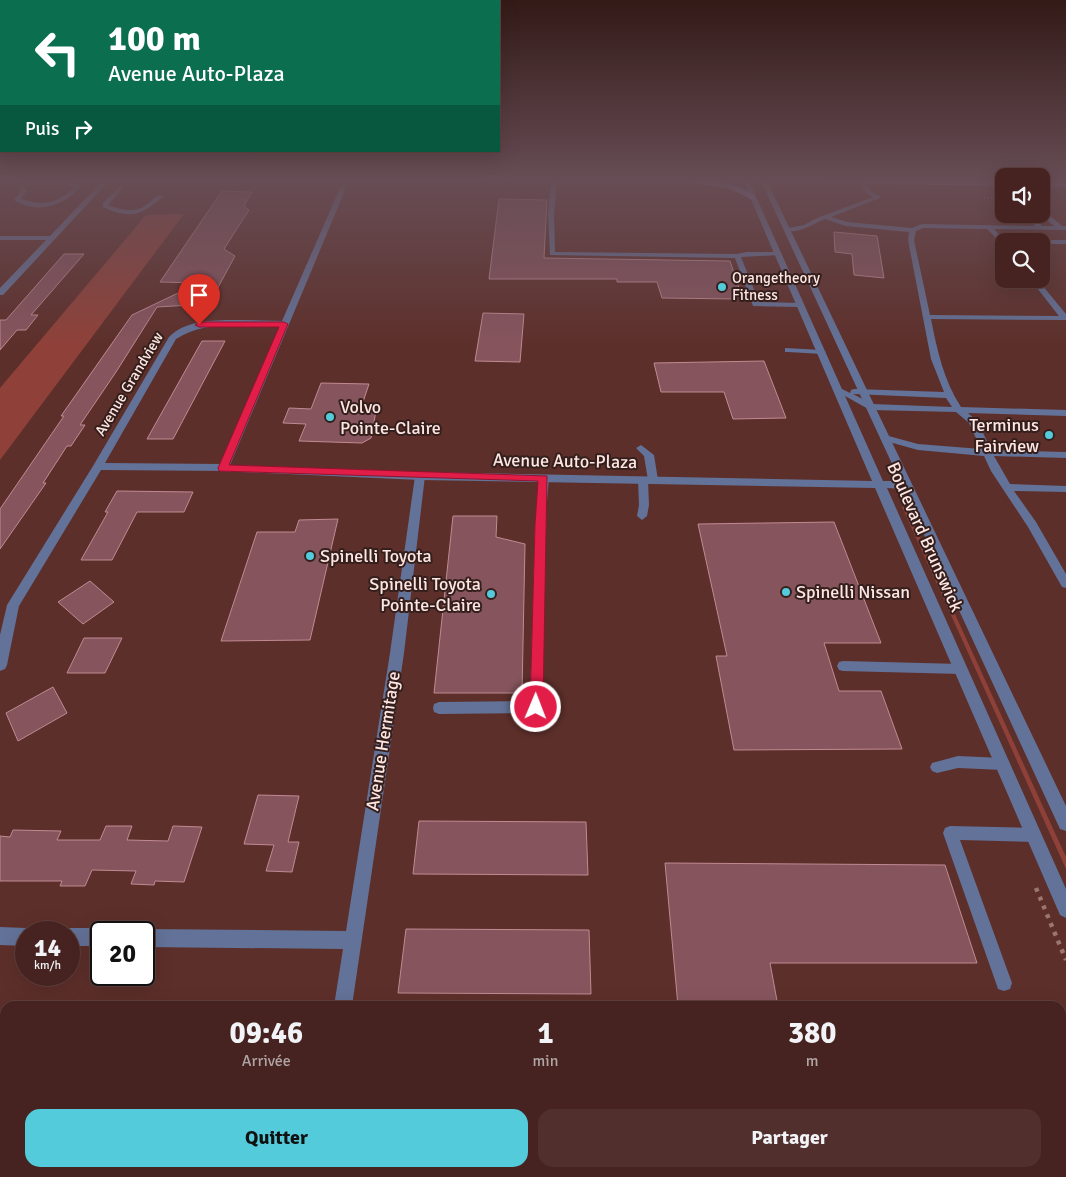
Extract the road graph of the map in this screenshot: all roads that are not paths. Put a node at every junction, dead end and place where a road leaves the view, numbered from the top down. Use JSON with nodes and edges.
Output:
{"nodes":[{"id":1,"x":322,"y":236,"type":"edge"},
{"id":2,"x":552,"y":236,"type":"edge"},
{"id":3,"x":769,"y":236,"type":"edge"},
{"id":4,"x":790,"y":236,"type":"edge"},
{"id":5,"x":912,"y":236,"type":"edge"},
{"id":6,"x":0,"y":238,"type":"edge"},
{"id":7,"x":52,"y":238,"type":"joint"},
{"id":8,"x":1050,"y":242,"type":"edge"},
{"id":9,"x":1066,"y":242,"type":"edge"},
{"id":10,"x":736,"y":256,"type":"junction"},
{"id":11,"x":778,"y":257,"type":"junction"},
{"id":12,"x":1041,"y":288,"type":"edge"},
{"id":13,"x":0,"y":293,"type":"edge"},
{"id":14,"x":800,"y":305,"type":"junction"},
{"id":15,"x":926,"y":317,"type":"junction"},
{"id":16,"x":1066,"y":318,"type":"edge"},
{"id":17,"x":284,"y":324,"type":"junction"},
{"id":18,"x":788,"y":350,"type":"dead end"},
{"id":19,"x":822,"y":352,"type":"junction"},
{"id":20,"x":840,"y":391,"type":"junction"},
{"id":21,"x":862,"y":392,"type":"junction"},
{"id":22,"x":949,"y":395,"type":"junction"},
{"id":23,"x":870,"y":407,"type":"junction"},
{"id":24,"x":959,"y":410,"type":"junction"},
{"id":25,"x":1066,"y":413,"type":"edge"},
{"id":26,"x":885,"y":438,"type":"junction"},
{"id":27,"x":641,"y":448,"type":"dead end"},
{"id":28,"x":987,"y":452,"type":"junction"},
{"id":29,"x":1066,"y":455,"type":"edge"},
{"id":30,"x":98,"y":466,"type":"junction"},
{"id":31,"x":222,"y":468,"type":"junction"},
{"id":32,"x":420,"y":476,"type":"junction"},
{"id":33,"x":544,"y":478,"type":"junction"},
{"id":34,"x":648,"y":480,"type":"junction"},
{"id":35,"x":880,"y":485,"type":"junction"},
{"id":36,"x":908,"y":485,"type":"junction"},
{"id":37,"x":1006,"y":487,"type":"junction"},
{"id":38,"x":1066,"y":489,"type":"edge"},
{"id":39,"x":642,"y":516,"type":"dead end"},
{"id":40,"x":1066,"y":584,"type":"edge"},
{"id":41,"x":0,"y":666,"type":"edge"},
{"id":42,"x":843,"y":666,"type":"dead end"},
{"id":43,"x":961,"y":669,"type":"junction"},
{"id":44,"x":439,"y":708,"type":"dead end"},
{"id":45,"x":1003,"y":764,"type":"junction"},
{"id":46,"x":937,"y":767,"type":"dead end"},
{"id":47,"x":1066,"y":823,"type":"edge"},
{"id":48,"x":1034,"y":835,"type":"junction"},
{"id":49,"x":1066,"y":909,"type":"edge"},
{"id":50,"x":0,"y":936,"type":"edge"},
{"id":51,"x":15,"y":937,"type":"edge"},
{"id":52,"x":155,"y":938,"type":"edge"},
{"id":53,"x":353,"y":940,"type":"junction"},
{"id":54,"x":1004,"y":983,"type":"dead end"},
{"id":55,"x":344,"y":1001,"type":"edge"}],
"edges":[{"from":1,"to":17,"type":"street"},
{"from":2,"to":10,"type":"lane"},
{"from":3,"to":11,"type":"street","name":"Boulevard Brunswick"},
{"from":4,"to":21,"type":"street","name":"Boulevard Brunswick"},
{"from":5,"to":15,"type":"lane"},
{"from":6,"to":7,"type":"street"},
{"from":7,"to":13,"type":"street"},
{"from":8,"to":9,"type":"lane"},
{"from":10,"to":11,"type":"lane"},
{"from":10,"to":14,"type":"lane"},
{"from":11,"to":14,"type":"street","name":"Boulevard Brunswick"},
{"from":12,"to":16,"type":"lane"},
{"from":14,"to":19,"type":"street","name":"Boulevard Brunswick"},
{"from":15,"to":16,"type":"lane"},
{"from":15,"to":22,"type":"lane"},
{"from":17,"to":30,"type":"street","name":"Avenue Grandview"},
{"from":17,"to":31,"type":"street"},
{"from":18,"to":19,"type":"lane"},
{"from":19,"to":20,"type":"street","name":"Boulevard Brunswick"},
{"from":20,"to":21,"type":"lane"},
{"from":20,"to":23,"type":"lane"},
{"from":20,"to":35,"type":"street","name":"Boulevard Brunswick"},
{"from":21,"to":22,"type":"lane"},
{"from":21,"to":23,"type":"street","name":"Boulevard Brunswick"},
{"from":22,"to":24,"type":"lane"},
{"from":23,"to":24,"type":"lane"},
{"from":23,"to":26,"type":"street","name":"Boulevard Brunswick"},
{"from":24,"to":25,"type":"lane"},
{"from":24,"to":28,"type":"lane"},
{"from":26,"to":28,"type":"lane"},
{"from":26,"to":36,"type":"street","name":"Boulevard Brunswick"},
{"from":27,"to":34,"type":"lane"},
{"from":28,"to":29,"type":"lane"},
{"from":28,"to":37,"type":"lane"},
{"from":30,"to":31,"type":"street"},
{"from":30,"to":41,"type":"street","name":"Avenue Grandview"},
{"from":31,"to":32,"type":"street","name":"Avenue Auto-Plaza"},
{"from":32,"to":33,"type":"street","name":"Avenue Auto-Plaza"},
{"from":32,"to":53,"type":"street","name":"Avenue Hermitage"},
{"from":33,"to":34,"type":"street","name":"Avenue Auto-Plaza"},
{"from":33,"to":44,"type":"lane"},
{"from":34,"to":35,"type":"street","name":"Avenue Auto-Plaza"},
{"from":34,"to":39,"type":"lane"},
{"from":35,"to":36,"type":"street","name":"Avenue Auto-Plaza"},
{"from":35,"to":43,"type":"street","name":"Boulevard Brunswick"},
{"from":36,"to":47,"type":"street","name":"Boulevard Brunswick"},
{"from":37,"to":38,"type":"lane"},
{"from":37,"to":40,"type":"lane"},
{"from":42,"to":43,"type":"lane"},
{"from":43,"to":45,"type":"street","name":"Boulevard Brunswick"},
{"from":45,"to":46,"type":"lane"},
{"from":45,"to":48,"type":"street","name":"Boulevard Brunswick"},
{"from":48,"to":49,"type":"street","name":"Boulevard Brunswick"},
{"from":48,"to":54,"type":"lane"},
{"from":50,"to":51,"type":"street"},
{"from":52,"to":53,"type":"street"},
{"from":53,"to":55,"type":"street","name":"Avenue Hermitage"}]}
